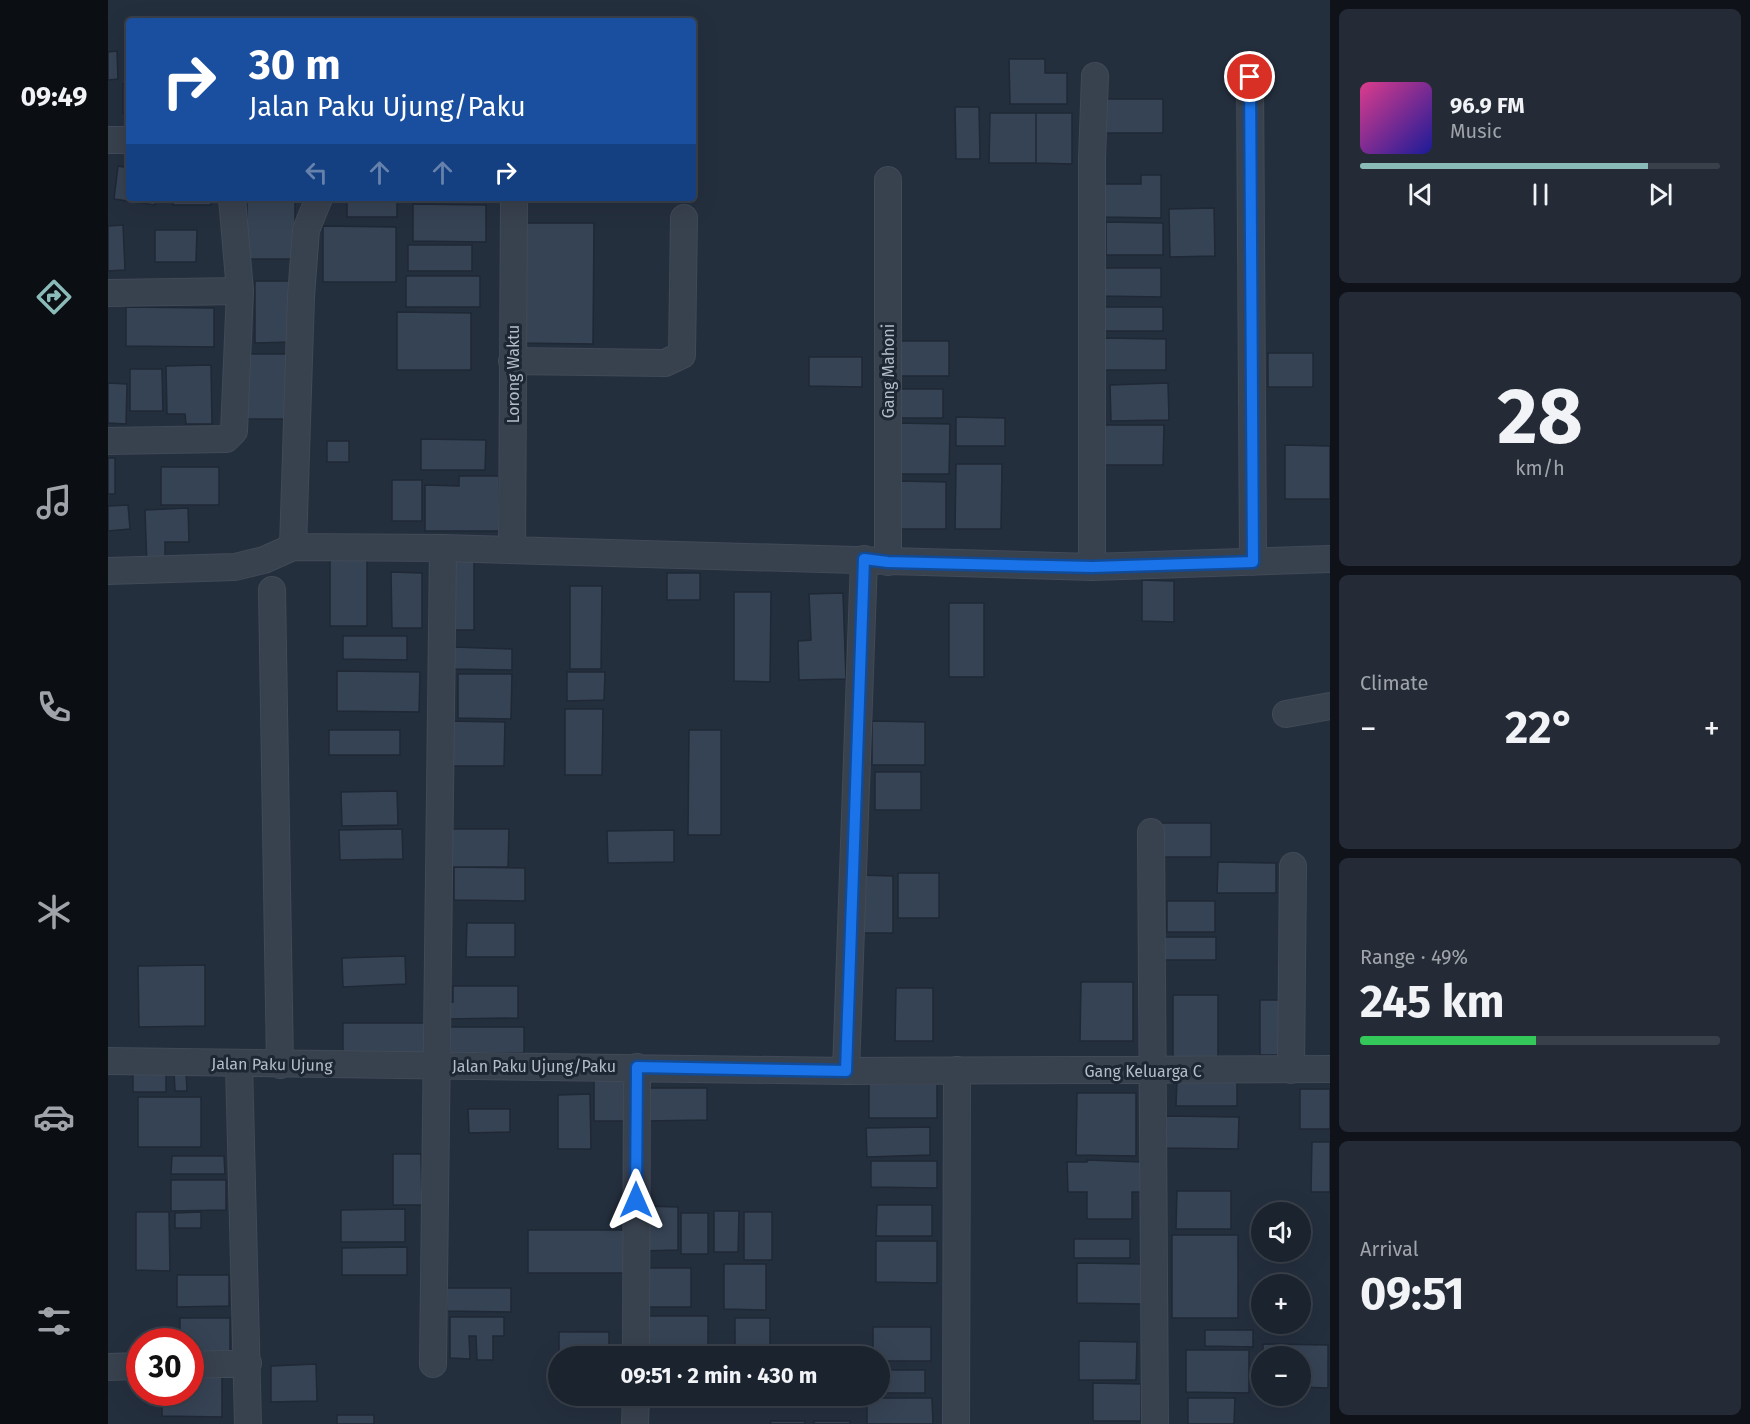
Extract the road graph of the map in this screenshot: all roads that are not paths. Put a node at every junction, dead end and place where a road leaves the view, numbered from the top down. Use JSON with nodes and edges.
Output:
{"nodes":[{"id":1,"x":1095,"y":76,"type":"dead end"},
{"id":2,"x":1250,"y":77,"type":"dead end"},
{"id":3,"x":108,"y":140,"type":"edge"},
{"id":4,"x":126,"y":140,"type":"edge"},
{"id":5,"x":888,"y":180,"type":"dead end"},
{"id":6,"x":232,"y":201,"type":"edge"},
{"id":7,"x":318,"y":201,"type":"edge"},
{"id":8,"x":514,"y":201,"type":"edge"},
{"id":9,"x":684,"y":218,"type":"dead end"},
{"id":10,"x":240,"y":291,"type":"junction"},
{"id":11,"x":108,"y":293,"type":"edge"},
{"id":12,"x":512,"y":361,"type":"junction"},
{"id":13,"x":108,"y":441,"type":"edge"},
{"id":14,"x":293,"y":547,"type":"junction"},
{"id":15,"x":443,"y":548,"type":"junction"},
{"id":16,"x":512,"y":550,"type":"junction"},
{"id":17,"x":1330,"y":559,"type":"edge"},
{"id":18,"x":876,"y":560,"type":"junction"},
{"id":19,"x":1253,"y":562,"type":"junction"},
{"id":20,"x":1092,"y":567,"type":"junction"},
{"id":21,"x":108,"y":571,"type":"edge"},
{"id":22,"x":272,"y":590,"type":"dead end"},
{"id":23,"x":1330,"y":706,"type":"edge"},
{"id":24,"x":1286,"y":714,"type":"dead end"},
{"id":25,"x":1151,"y":832,"type":"dead end"},
{"id":26,"x":1293,"y":866,"type":"dead end"},
{"id":27,"x":108,"y":1061,"type":"edge"},
{"id":28,"x":239,"y":1064,"type":"junction"},
{"id":29,"x":280,"y":1065,"type":"junction"},
{"id":30,"x":436,"y":1065,"type":"junction"},
{"id":31,"x":637,"y":1067,"type":"junction"},
{"id":32,"x":957,"y":1070,"type":"junction"},
{"id":33,"x":1291,"y":1070,"type":"junction"},
{"id":34,"x":1330,"y":1070,"type":"edge"},
{"id":35,"x":846,"y":1071,"type":"junction"},
{"id":36,"x":1152,"y":1071,"type":"junction"},
{"id":37,"x":636,"y":1346,"type":"edge"},
{"id":38,"x":248,"y":1363,"type":"junction"},
{"id":39,"x":433,"y":1364,"type":"dead end"},
{"id":40,"x":204,"y":1365,"type":"edge"},
{"id":41,"x":108,"y":1366,"type":"edge"},
{"id":42,"x":126,"y":1366,"type":"edge"},
{"id":43,"x":636,"y":1406,"type":"edge"},
{"id":44,"x":248,"y":1424,"type":"edge"},
{"id":45,"x":635,"y":1424,"type":"edge"},
{"id":46,"x":956,"y":1424,"type":"edge"},
{"id":47,"x":1155,"y":1424,"type":"edge"}],
"edges":[{"from":1,"to":20,"type":"street"},
{"from":2,"to":19,"type":"street"},
{"from":3,"to":4,"type":"street"},
{"from":5,"to":18,"type":"street","name":"Gang Mahoni"},
{"from":6,"to":10,"type":"street"},
{"from":7,"to":14,"type":"street"},
{"from":8,"to":12,"type":"street","name":"Lorong Waktu"},
{"from":9,"to":12,"type":"street"},
{"from":10,"to":11,"type":"street"},
{"from":10,"to":13,"type":"street"},
{"from":12,"to":16,"type":"street","name":"Lorong Waktu"},
{"from":14,"to":15,"type":"street"},
{"from":14,"to":21,"type":"street"},
{"from":15,"to":16,"type":"street"},
{"from":15,"to":30,"type":"street"},
{"from":16,"to":18,"type":"street"},
{"from":17,"to":19,"type":"street"},
{"from":18,"to":20,"type":"street"},
{"from":18,"to":35,"type":"street","name":"Gang Mahoni"},
{"from":19,"to":20,"type":"street"},
{"from":22,"to":29,"type":"street"},
{"from":23,"to":24,"type":"street"},
{"from":25,"to":36,"type":"street"},
{"from":26,"to":33,"type":"street"},
{"from":27,"to":28,"type":"street","name":"Jalan Paku Ujung"},
{"from":28,"to":29,"type":"street","name":"Jalan Paku Ujung"},
{"from":28,"to":38,"type":"street"},
{"from":29,"to":30,"type":"street","name":"Jalan Paku Ujung"},
{"from":30,"to":31,"type":"street","name":"Jalan Paku Ujung/Paku"},
{"from":30,"to":39,"type":"street"},
{"from":31,"to":35,"type":"street","name":"Jalan Paku Ujung/Paku"},
{"from":31,"to":37,"type":"street"},
{"from":32,"to":35,"type":"street","name":"Jalan Paku Ujung/Paku"},
{"from":32,"to":36,"type":"street","name":"Gang Keluarga C"},
{"from":32,"to":46,"type":"street"},
{"from":33,"to":34,"type":"street","name":"Gang Keluarga C"},
{"from":33,"to":36,"type":"street","name":"Gang Keluarga C"},
{"from":36,"to":47,"type":"street"},
{"from":38,"to":40,"type":"street"},
{"from":38,"to":44,"type":"street"},
{"from":41,"to":42,"type":"street"},
{"from":43,"to":45,"type":"street"}]}
